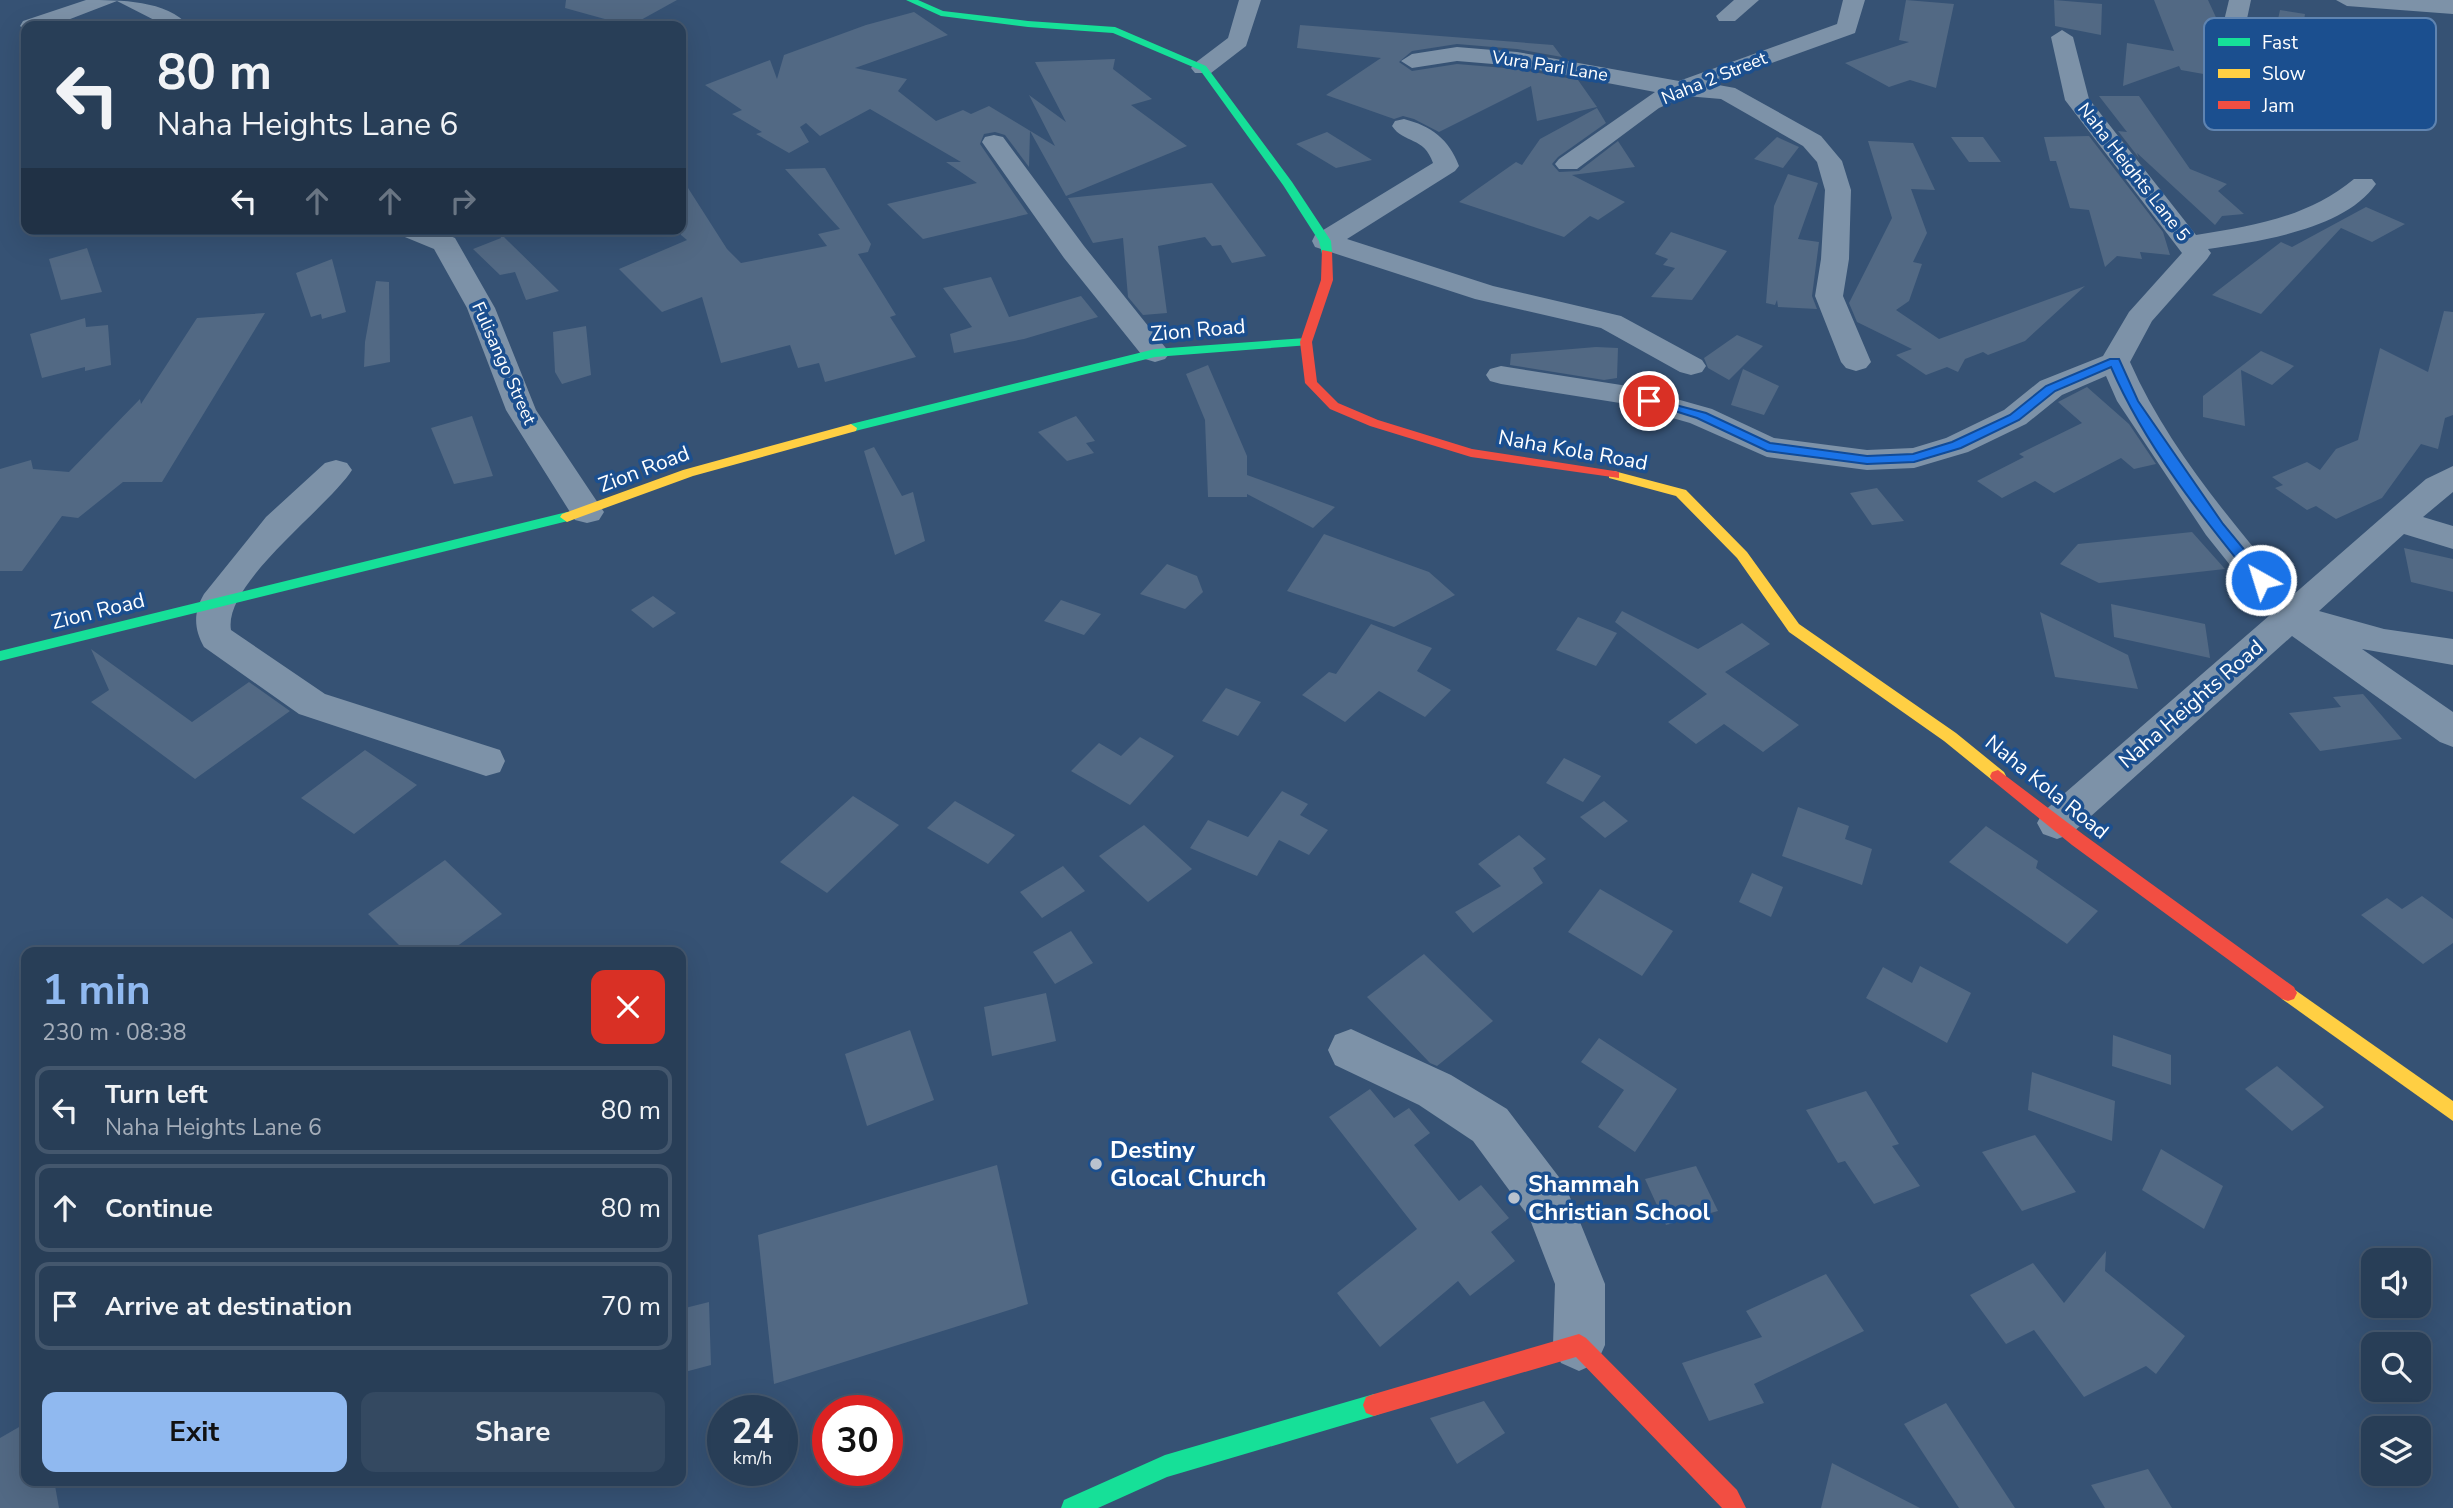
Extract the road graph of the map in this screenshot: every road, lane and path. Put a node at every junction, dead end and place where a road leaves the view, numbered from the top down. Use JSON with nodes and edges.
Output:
{"nodes":[{"id":1,"x":107,"y":0,"type":"edge"},
{"id":2,"x":127,"y":0,"type":"edge"},
{"id":3,"x":910,"y":0,"type":"edge"},
{"id":4,"x":1250,"y":0,"type":"edge"},
{"id":5,"x":1748,"y":0,"type":"edge"},
{"id":6,"x":1854,"y":0,"type":"edge"},
{"id":7,"x":2240,"y":0,"type":"edge"},
{"id":8,"x":2347,"y":0,"type":"edge"},
{"id":9,"x":2453,"y":7,"type":"edge"},
{"id":10,"x":1727,"y":16,"type":"dead end"},
{"id":11,"x":2236,"y":18,"type":"edge"},
{"id":12,"x":47,"y":21,"type":"edge"},
{"id":13,"x":173,"y":21,"type":"edge"},
{"id":14,"x":2062,"y":37,"type":"dead end"},
{"id":15,"x":1412,"y":61,"type":"dead end"},
{"id":16,"x":1203,"y":68,"type":"junction"},
{"id":17,"x":1687,"y":86,"type":"junction"},
{"id":18,"x":1404,"y":126,"type":"dead end"},
{"id":19,"x":994,"y":142,"type":"dead end"},
{"id":20,"x":1568,"y":164,"type":"dead end"},
{"id":21,"x":2362,"y":184,"type":"dead end"},
{"id":22,"x":423,"y":235,"type":"edge"},
{"id":23,"x":1325,"y":241,"type":"junction"},
{"id":24,"x":2190,"y":244,"type":"junction"},
{"id":25,"x":1306,"y":342,"type":"junction"},
{"id":26,"x":1155,"y":353,"type":"junction"},
{"id":27,"x":1856,"y":362,"type":"dead end"},
{"id":28,"x":2115,"y":362,"type":"junction"},
{"id":29,"x":1691,"y":366,"type":"dead end"},
{"id":30,"x":1501,"y":375,"type":"dead end"},
{"id":31,"x":336,"y":470,"type":"dead end"},
{"id":32,"x":2453,"y":477,"type":"edge"},
{"id":33,"x":587,"y":512,"type":"junction"},
{"id":34,"x":2399,"y":521,"type":"junction"},
{"id":35,"x":2453,"y":538,"type":"edge"},
{"id":36,"x":216,"y":603,"type":"junction"},
{"id":37,"x":2291,"y":617,"type":"junction"},
{"id":38,"x":2453,"y":652,"type":"edge"},
{"id":39,"x":0,"y":656,"type":"edge"},
{"id":40,"x":2453,"y":732,"type":"edge"},
{"id":41,"x":486,"y":761,"type":"dead end"},
{"id":42,"x":2057,"y":823,"type":"junction"},
{"id":43,"x":1351,"y":1050,"type":"dead end"},
{"id":44,"x":2453,"y":1112,"type":"edge"},
{"id":45,"x":1579,"y":1345,"type":"junction"},
{"id":46,"x":1072,"y":1508,"type":"edge"},
{"id":47,"x":1735,"y":1508,"type":"edge"}],
"edges":[{"from":1,"to":12,"type":"street"},
{"from":2,"to":13,"type":"street"},
{"from":3,"to":16,"type":"street"},
{"from":4,"to":16,"type":"street"},
{"from":5,"to":10,"type":"street"},
{"from":6,"to":17,"type":"street","name":"Naha 2 Street"},
{"from":7,"to":11,"type":"street"},
{"from":8,"to":9,"type":"street"},
{"from":14,"to":24,"type":"street","name":"Naha Heights Lane 5"},
{"from":15,"to":17,"type":"street","name":"Vura Pari Lane"},
{"from":16,"to":23,"type":"street"},
{"from":17,"to":20,"type":"street","name":"Naha 2 Street"},
{"from":17,"to":27,"type":"street","name":"Vura Pari Lane"},
{"from":18,"to":23,"type":"street"},
{"from":19,"to":26,"type":"street"},
{"from":21,"to":24,"type":"street"},
{"from":22,"to":33,"type":"street","name":"Fulisango Street"},
{"from":23,"to":25,"type":"street","name":"Naha Kola Road"},
{"from":23,"to":29,"type":"street"},
{"from":24,"to":28,"type":"street","name":"Naha Heights Lane 5"},
{"from":25,"to":26,"type":"street","name":"Zion Road"},
{"from":25,"to":42,"type":"street","name":"Naha Kola Road"},
{"from":26,"to":33,"type":"street","name":"Zion Road"},
{"from":28,"to":30,"type":"street"},
{"from":28,"to":37,"type":"street"},
{"from":31,"to":36,"type":"street"},
{"from":32,"to":34,"type":"street","name":"Naha Heights Road"},
{"from":33,"to":36,"type":"street","name":"Zion Road"},
{"from":34,"to":35,"type":"street"},
{"from":34,"to":37,"type":"street","name":"Naha Heights Road"},
{"from":36,"to":39,"type":"street","name":"Zion Road"},
{"from":36,"to":41,"type":"street"},
{"from":37,"to":38,"type":"street"},
{"from":37,"to":40,"type":"street"},
{"from":37,"to":42,"type":"street","name":"Naha Heights Road"},
{"from":42,"to":44,"type":"street","name":"Naha Kola Road"},
{"from":43,"to":45,"type":"street"},
{"from":45,"to":46,"type":"street"},
{"from":45,"to":47,"type":"street"}]}
